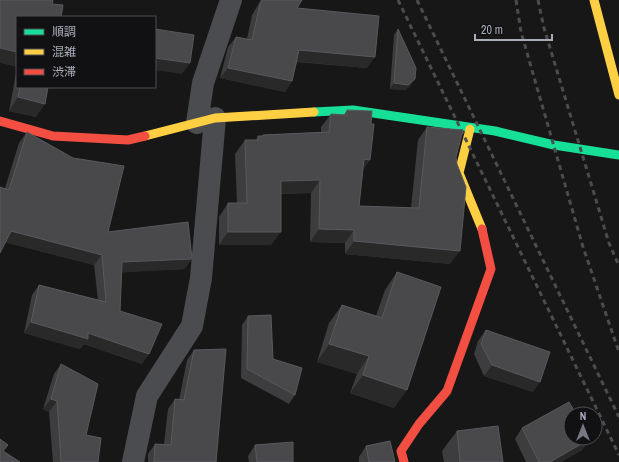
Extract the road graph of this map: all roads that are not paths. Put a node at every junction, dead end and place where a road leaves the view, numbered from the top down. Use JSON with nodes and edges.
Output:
{"nodes":[{"id":1,"x":230,"y":0,"type":"edge"},
{"id":2,"x":594,"y":0,"type":"edge"},
{"id":3,"x":619,"y":95,"type":"edge"},
{"id":4,"x":0,"y":121,"type":"edge"},
{"id":5,"x":206,"y":121,"type":"junction"},
{"id":6,"x":470,"y":129,"type":"junction"},
{"id":7,"x":619,"y":155,"type":"edge"},
{"id":8,"x":133,"y":462,"type":"edge"},
{"id":9,"x":404,"y":462,"type":"edge"}],
"edges":[{"from":1,"to":5,"type":"street"},
{"from":2,"to":3,"type":"street"},
{"from":4,"to":5,"type":"street"},
{"from":5,"to":6,"type":"street"},
{"from":5,"to":8,"type":"street"},
{"from":6,"to":7,"type":"street"},
{"from":6,"to":9,"type":"street"}]}
